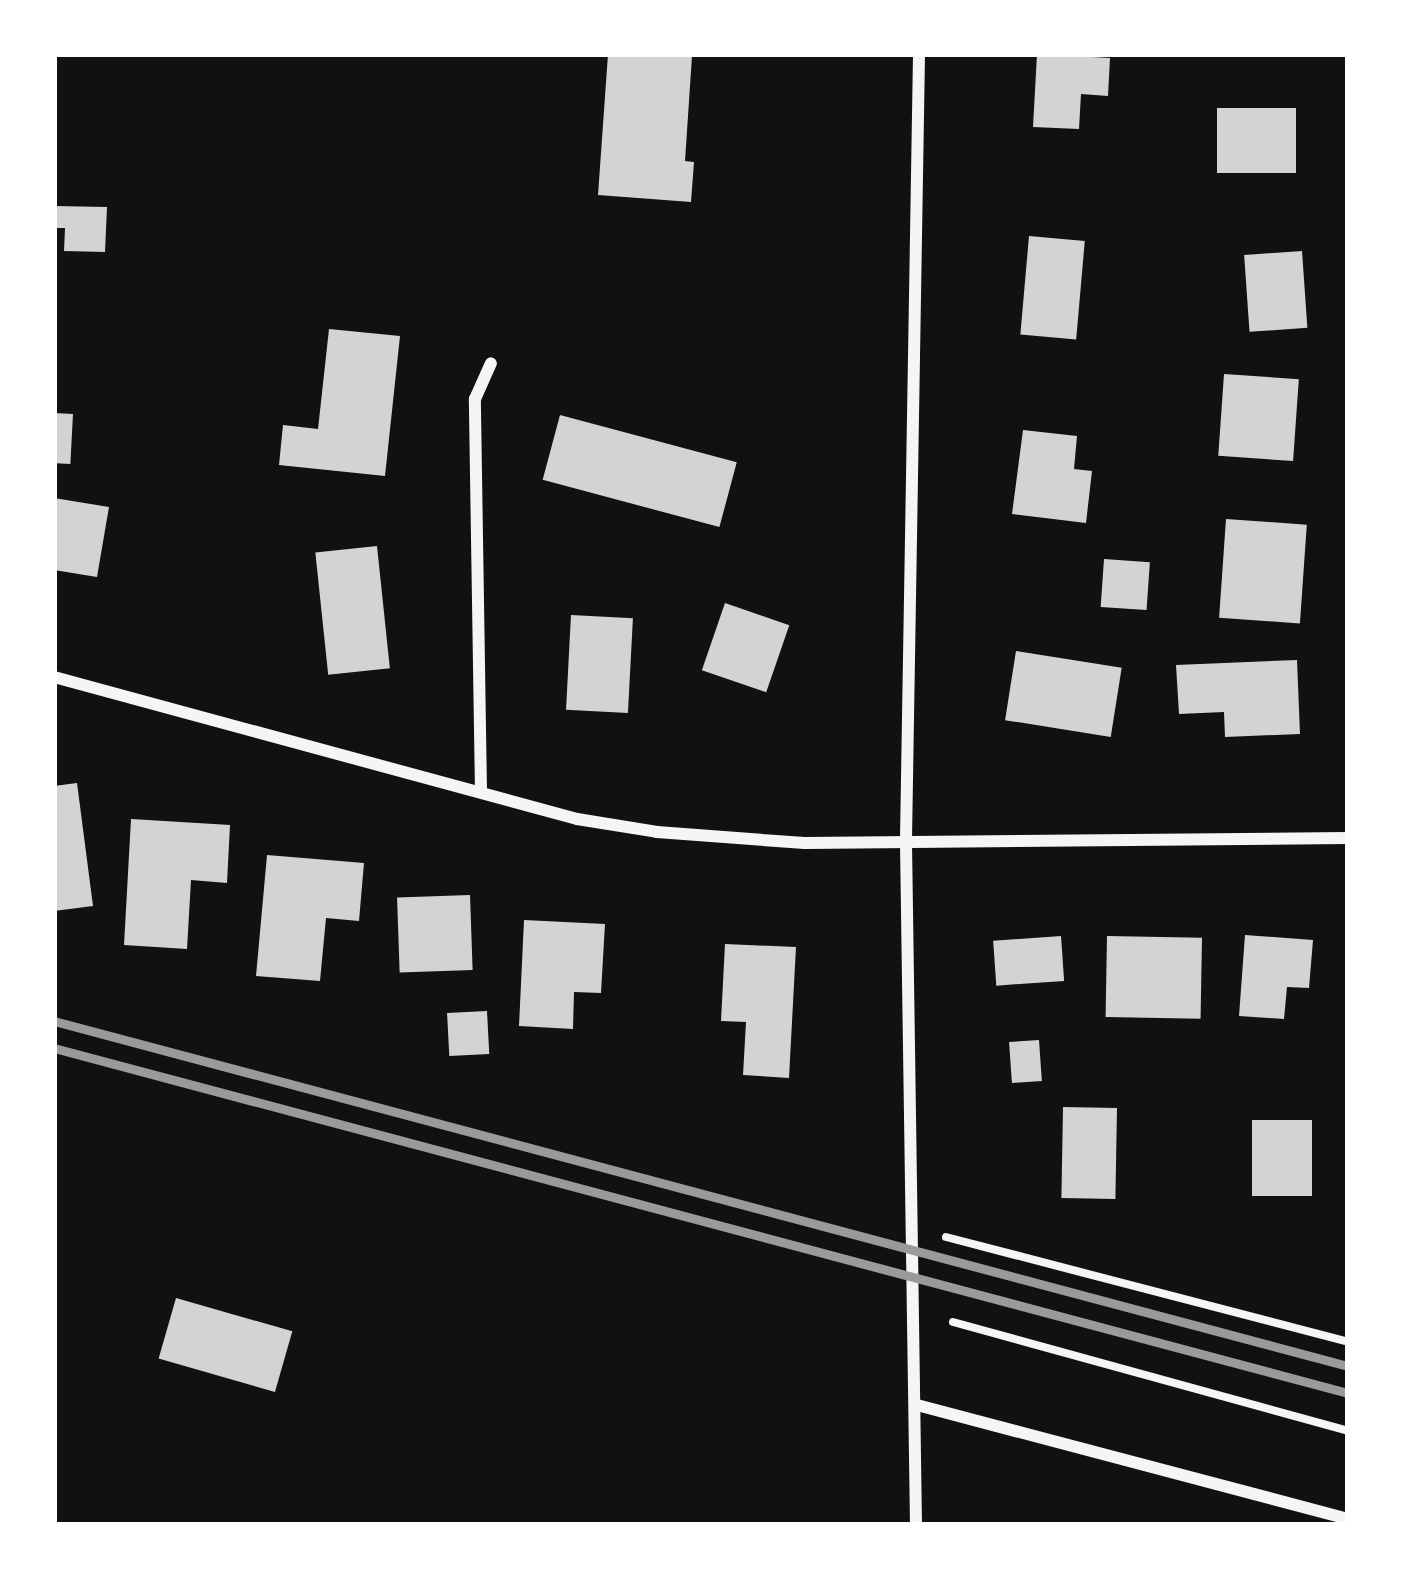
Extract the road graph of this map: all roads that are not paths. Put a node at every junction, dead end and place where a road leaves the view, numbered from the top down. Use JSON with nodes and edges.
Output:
{"nodes":[{"id":1,"x":919,"y":54,"type":"edge"},
{"id":2,"x":490,"y":363,"type":"dead end"},
{"id":3,"x":54,"y":677,"type":"edge"},
{"id":4,"x":481,"y":793,"type":"junction"},
{"id":5,"x":1348,"y":838,"type":"edge"},
{"id":6,"x":906,"y":839,"type":"junction"},
{"id":7,"x":917,"y":1406,"type":"junction"},
{"id":8,"x":1348,"y":1519,"type":"edge"},
{"id":9,"x":916,"y":1525,"type":"edge"}],
"edges":[{"from":1,"to":6,"type":"street"},
{"from":2,"to":4,"type":"street"},
{"from":3,"to":4,"type":"street"},
{"from":4,"to":6,"type":"street"},
{"from":5,"to":6,"type":"street"},
{"from":6,"to":7,"type":"street"},
{"from":7,"to":8,"type":"street"},
{"from":7,"to":9,"type":"street"}]}
